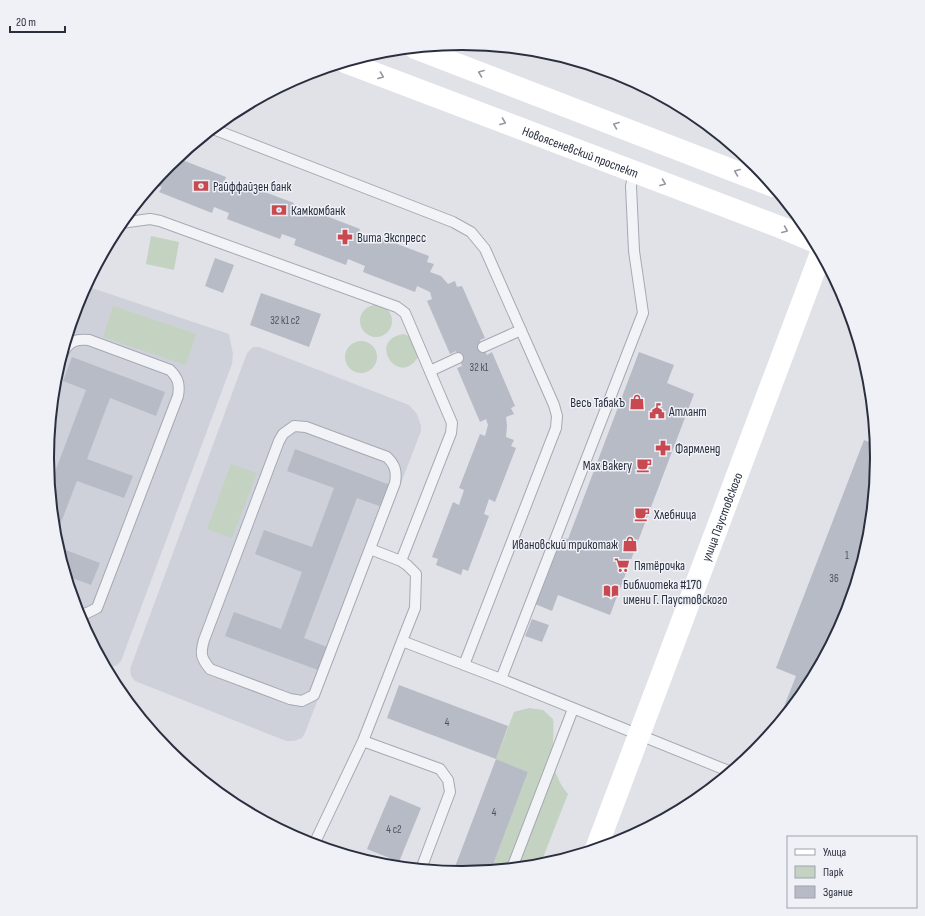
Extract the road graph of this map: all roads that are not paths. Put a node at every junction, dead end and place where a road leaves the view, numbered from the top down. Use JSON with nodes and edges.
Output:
{"nodes":[{"id":1,"x":425,"y":52,"type":"edge"},
{"id":2,"x":353,"y":65,"type":"edge"},
{"id":3,"x":218,"y":131,"type":"edge"},
{"id":4,"x":634,"y":172,"type":"junction"},
{"id":5,"x":762,"y":182,"type":"edge"},
{"id":6,"x":130,"y":222,"type":"edge"},
{"id":7,"x":806,"y":238,"type":"edge"},
{"id":8,"x":819,"y":259,"type":"edge"},
{"id":9,"x":521,"y":330,"type":"junction"},
{"id":10,"x":71,"y":343,"type":"edge"},
{"id":11,"x":483,"y":347,"type":"dead end"},
{"id":12,"x":458,"y":358,"type":"dead end"},
{"id":13,"x":430,"y":371,"type":"junction"},
{"id":14,"x":370,"y":549,"type":"junction"},
{"id":15,"x":401,"y":561,"type":"junction"},
{"id":16,"x":86,"y":614,"type":"edge"},
{"id":17,"x":402,"y":642,"type":"junction"},
{"id":18,"x":464,"y":666,"type":"junction"},
{"id":19,"x":501,"y":679,"type":"junction"},
{"id":20,"x":573,"y":708,"type":"junction"},
{"id":21,"x":640,"y":735,"type":"junction"},
{"id":22,"x":363,"y":742,"type":"junction"},
{"id":23,"x":726,"y":770,"type":"edge"},
{"id":24,"x":317,"y":839,"type":"edge"},
{"id":25,"x":599,"y":842,"type":"edge"},
{"id":26,"x":514,"y":863,"type":"edge"},
{"id":27,"x":423,"y":864,"type":"edge"}],
"edges":[{"from":5,"to":1,"type":"main road","one_way":true},
{"from":2,"to":4,"type":"main road","name":"Новоясеневский проспект","one_way":true},
{"from":3,"to":9,"type":"lane"},
{"from":4,"to":7,"type":"main road","name":"Новоясеневский проспект","one_way":true},
{"from":4,"to":19,"type":"lane"},
{"from":6,"to":13,"type":"lane"},
{"from":8,"to":21,"type":"main road","name":"улица Паустовского"},
{"from":9,"to":11,"type":"lane"},
{"from":9,"to":18,"type":"lane"},
{"from":10,"to":16,"type":"lane"},
{"from":12,"to":13,"type":"lane"},
{"from":13,"to":15,"type":"lane"},
{"from":14,"to":14,"type":"lane"},
{"from":14,"to":15,"type":"lane"},
{"from":15,"to":17,"type":"lane"},
{"from":17,"to":18,"type":"lane"},
{"from":17,"to":22,"type":"lane"},
{"from":18,"to":19,"type":"lane"},
{"from":19,"to":20,"type":"lane"},
{"from":20,"to":21,"type":"lane"},
{"from":20,"to":26,"type":"lane"},
{"from":21,"to":23,"type":"lane"},
{"from":21,"to":25,"type":"main road","name":"улица Паустовского"},
{"from":22,"to":24,"type":"lane"},
{"from":22,"to":27,"type":"lane"}]}
